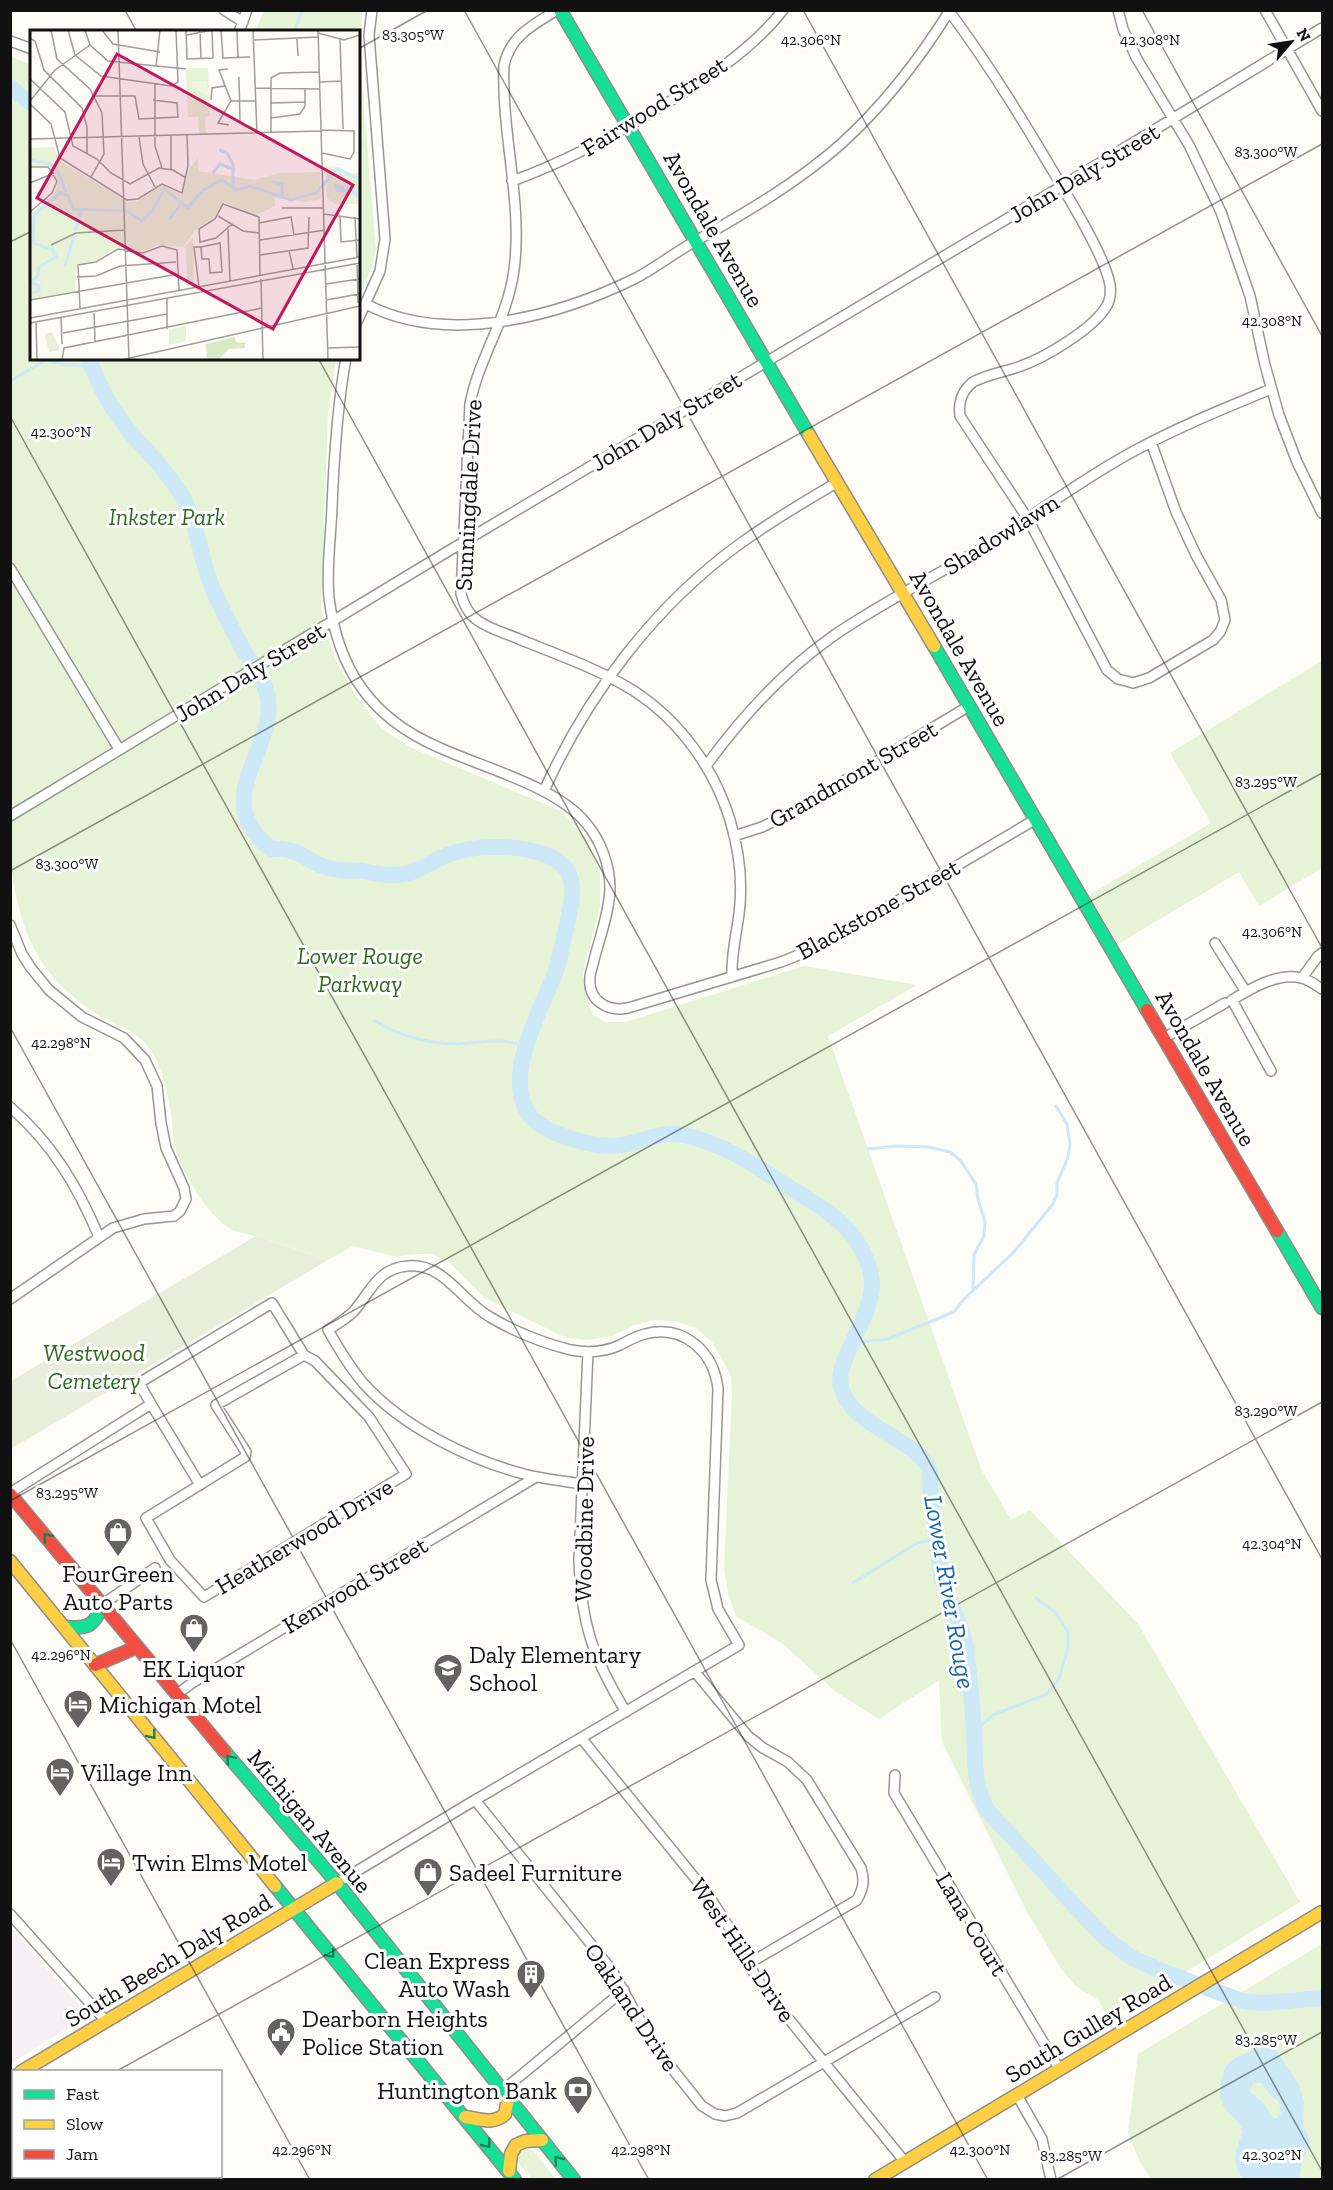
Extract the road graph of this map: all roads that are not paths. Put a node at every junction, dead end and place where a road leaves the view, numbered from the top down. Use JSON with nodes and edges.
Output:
{"nodes":[{"id":1,"x":224,"y":10,"type":"edge"},
{"id":2,"x":247,"y":10,"type":"edge"},
{"id":3,"x":372,"y":10,"type":"edge"},
{"id":4,"x":559,"y":10,"type":"edge"},
{"id":5,"x":783,"y":10,"type":"edge"},
{"id":6,"x":1119,"y":10,"type":"edge"},
{"id":7,"x":1265,"y":10,"type":"edge"},
{"id":8,"x":949,"y":11,"type":"edge"},
{"id":9,"x":243,"y":22,"type":"junction"},
{"id":10,"x":1323,"y":28,"type":"edge"},
{"id":11,"x":239,"y":30,"type":"edge"},
{"id":12,"x":10,"y":41,"type":"edge"},
{"id":13,"x":30,"y":48,"type":"edge"},
{"id":14,"x":1287,"y":49,"type":"junction"},
{"id":15,"x":1323,"y":111,"type":"edge"},
{"id":16,"x":1173,"y":119,"type":"junction"},
{"id":17,"x":629,"y":126,"type":"junction"},
{"id":18,"x":512,"y":181,"type":"junction"},
{"id":19,"x":1062,"y":186,"type":"junction"},
{"id":20,"x":696,"y":241,"type":"junction"},
{"id":21,"x":366,"y":304,"type":"junction"},
{"id":22,"x":360,"y":316,"type":"edge"},
{"id":23,"x":501,"y":321,"type":"junction"},
{"id":24,"x":346,"y":360,"type":"edge"},
{"id":25,"x":766,"y":361,"type":"junction"},
{"id":26,"x":1271,"y":390,"type":"junction"},
{"id":27,"x":1151,"y":442,"type":"junction"},
{"id":28,"x":838,"y":482,"type":"junction"},
{"id":29,"x":1323,"y":513,"type":"edge"},
{"id":30,"x":1028,"y":519,"type":"junction"},
{"id":31,"x":462,"y":543,"type":"junction"},
{"id":32,"x":10,"y":568,"type":"edge"},
{"id":33,"x":904,"y":595,"type":"junction"},
{"id":34,"x":335,"y":621,"type":"junction"},
{"id":35,"x":610,"y":678,"type":"junction"},
{"id":36,"x":969,"y":706,"type":"junction"},
{"id":37,"x":119,"y":749,"type":"junction"},
{"id":38,"x":706,"y":766,"type":"junction"},
{"id":39,"x":544,"y":791,"type":"junction"},
{"id":40,"x":10,"y":816,"type":"edge"},
{"id":41,"x":1036,"y":819,"type":"junction"},
{"id":42,"x":734,"y":836,"type":"junction"},
{"id":43,"x":10,"y":925,"type":"edge"},
{"id":44,"x":1215,"y":943,"type":"dead end"},
{"id":45,"x":1323,"y":953,"type":"edge"},
{"id":46,"x":732,"y":977,"type":"junction"},
{"id":47,"x":1302,"y":978,"type":"junction"},
{"id":48,"x":1323,"y":989,"type":"edge"},
{"id":49,"x":1246,"y":992,"type":"junction"},
{"id":50,"x":1224,"y":1004,"type":"dead end"},
{"id":51,"x":1164,"y":1038,"type":"junction"},
{"id":52,"x":1271,"y":1071,"type":"dead end"},
{"id":53,"x":10,"y":1107,"type":"edge"},
{"id":54,"x":99,"y":1237,"type":"junction"},
{"id":55,"x":10,"y":1286,"type":"edge"},
{"id":56,"x":14,"y":1297,"type":"edge"},
{"id":57,"x":1322,"y":1306,"type":"edge"},
{"id":58,"x":588,"y":1352,"type":"junction"},
{"id":59,"x":304,"y":1355,"type":"junction"},
{"id":60,"x":151,"y":1404,"type":"junction"},
{"id":61,"x":536,"y":1477,"type":"junction"},
{"id":62,"x":583,"y":1484,"type":"junction"},
{"id":63,"x":200,"y":1485,"type":"junction"},
{"id":64,"x":10,"y":1493,"type":"edge"},
{"id":65,"x":10,"y":1561,"type":"edge"},
{"id":66,"x":155,"y":1568,"type":"dead end"},
{"id":67,"x":103,"y":1604,"type":"junction"},
{"id":68,"x":65,"y":1627,"type":"junction"},
{"id":69,"x":137,"y":1647,"type":"junction"},
{"id":70,"x":95,"y":1665,"type":"junction"},
{"id":71,"x":695,"y":1672,"type":"junction"},
{"id":72,"x":176,"y":1695,"type":"junction"},
{"id":73,"x":626,"y":1713,"type":"junction"},
{"id":74,"x":582,"y":1739,"type":"junction"},
{"id":75,"x":895,"y":1775,"type":"dead end"},
{"id":76,"x":474,"y":1800,"type":"junction"},
{"id":77,"x":337,"y":1883,"type":"junction"},
{"id":78,"x":293,"y":1910,"type":"junction"},
{"id":79,"x":1323,"y":1912,"type":"edge"},
{"id":80,"x":10,"y":1914,"type":"edge"},
{"id":81,"x":748,"y":1964,"type":"junction"},
{"id":82,"x":624,"y":1990,"type":"junction"},
{"id":83,"x":935,"y":1997,"type":"dead end"},
{"id":84,"x":106,"y":2021,"type":"junction"},
{"id":85,"x":823,"y":2061,"type":"junction"},
{"id":86,"x":24,"y":2070,"type":"edge"},
{"id":87,"x":1060,"y":2070,"type":"junction"},
{"id":88,"x":505,"y":2095,"type":"junction"},
{"id":89,"x":1017,"y":2095,"type":"junction"},
{"id":90,"x":465,"y":2117,"type":"junction"},
{"id":91,"x":542,"y":2140,"type":"junction"},
{"id":92,"x":905,"y":2162,"type":"junction"},
{"id":93,"x":512,"y":2175,"type":"edge"},
{"id":94,"x":574,"y":2180,"type":"edge"},
{"id":95,"x":875,"y":2180,"type":"edge"},
{"id":96,"x":1051,"y":2180,"type":"edge"}],
"edges":[{"from":1,"to":9,"type":"street"},
{"from":2,"to":9,"type":"street"},
{"from":3,"to":21,"type":"street"},
{"from":4,"to":17,"type":"main road","name":"Avondale Avenue"},
{"from":4,"to":18,"type":"street","name":"Sunningdale Drive"},
{"from":5,"to":17,"type":"street","name":"Fairwood Street"},
{"from":6,"to":16,"type":"street"},
{"from":7,"to":14,"type":"street"},
{"from":8,"to":19,"type":"street"},
{"from":8,"to":20,"type":"street"},
{"from":9,"to":11,"type":"street"},
{"from":10,"to":14,"type":"street","name":"John Daly Street"},
{"from":12,"to":13,"type":"street"},
{"from":14,"to":15,"type":"street"},
{"from":14,"to":16,"type":"street","name":"John Daly Street"},
{"from":16,"to":19,"type":"street","name":"John Daly Street"},
{"from":16,"to":26,"type":"street"},
{"from":17,"to":18,"type":"street","name":"Fairwood Street"},
{"from":17,"to":20,"type":"main road","name":"Avondale Avenue"},
{"from":18,"to":23,"type":"street","name":"Sunningdale Drive"},
{"from":19,"to":25,"type":"street","name":"John Daly Street"},
{"from":19,"to":30,"type":"street"},
{"from":20,"to":23,"type":"street"},
{"from":20,"to":25,"type":"main road","name":"Avondale Avenue"},
{"from":21,"to":22,"type":"street"},
{"from":21,"to":23,"type":"street"},
{"from":23,"to":31,"type":"street","name":"Sunningdale Drive"},
{"from":24,"to":34,"type":"street"},
{"from":25,"to":28,"type":"main road","name":"Avondale Avenue"},
{"from":25,"to":31,"type":"street","name":"John Daly Street"},
{"from":26,"to":27,"type":"street","name":"Shadowlawn"},
{"from":26,"to":29,"type":"street"},
{"from":27,"to":30,"type":"street","name":"Shadowlawn"},
{"from":27,"to":30,"type":"street"},
{"from":28,"to":33,"type":"main road","name":"Avondale Avenue"},
{"from":28,"to":35,"type":"street"},
{"from":30,"to":33,"type":"street","name":"Shadowlawn"},
{"from":31,"to":34,"type":"street","name":"John Daly Street"},
{"from":31,"to":35,"type":"street","name":"Sunningdale Drive"},
{"from":32,"to":37,"type":"street"},
{"from":33,"to":36,"type":"main road","name":"Avondale Avenue"},
{"from":33,"to":38,"type":"street","name":"Shadowlawn"},
{"from":34,"to":37,"type":"street","name":"John Daly Street"},
{"from":34,"to":39,"type":"street"},
{"from":35,"to":38,"type":"street","name":"Sunningdale Drive"},
{"from":35,"to":39,"type":"street"},
{"from":36,"to":41,"type":"main road","name":"Avondale Avenue"},
{"from":36,"to":42,"type":"street","name":"Grandmont Street"},
{"from":37,"to":40,"type":"street","name":"John Daly Street"},
{"from":38,"to":42,"type":"street","name":"Sunningdale Drive"},
{"from":39,"to":46,"type":"street","name":"Blackstone Street"},
{"from":41,"to":46,"type":"street","name":"Blackstone Street"},
{"from":41,"to":51,"type":"main road","name":"Avondale Avenue"},
{"from":42,"to":46,"type":"street","name":"Sunningdale Drive"},
{"from":43,"to":54,"type":"street"},
{"from":44,"to":49,"type":"street"},
{"from":45,"to":47,"type":"street"},
{"from":47,"to":48,"type":"street"},
{"from":47,"to":49,"type":"street"},
{"from":49,"to":52,"type":"street"},
{"from":50,"to":51,"type":"street"},
{"from":51,"to":57,"type":"main road","name":"Avondale Avenue"},
{"from":53,"to":54,"type":"street"},
{"from":54,"to":56,"type":"street"},
{"from":55,"to":56,"type":"street"},
{"from":58,"to":61,"type":"street"},
{"from":58,"to":62,"type":"street","name":"Woodbine Drive"},
{"from":58,"to":71,"type":"street","name":"South Beech Daly Road"},
{"from":59,"to":60,"type":"street","name":"Heatherwood Drive"},
{"from":59,"to":63,"type":"street","name":"Heatherwood Drive"},
{"from":59,"to":63,"type":"street","name":"Heatherwood Drive"},
{"from":60,"to":63,"type":"street"},
{"from":60,"to":64,"type":"street"},
{"from":61,"to":62,"type":"street"},
{"from":61,"to":72,"type":"street","name":"Kenwood Street"},
{"from":62,"to":73,"type":"street","name":"Woodbine Drive"},
{"from":67,"to":64,"type":"main road","name":"Michigan Avenue","one_way":true},
{"from":65,"to":68,"type":"main road"},
{"from":66,"to":67,"type":"street"},
{"from":67,"to":68,"type":"main road"},
{"from":67,"to":69,"type":"main road","name":"Michigan Avenue"},
{"from":68,"to":70,"type":"main road"},
{"from":69,"to":70,"type":"main road"},
{"from":69,"to":72,"type":"main road","name":"Michigan Avenue"},
{"from":70,"to":78,"type":"main road","one_way":true},
{"from":71,"to":73,"type":"street","name":"South Beech Daly Road"},
{"from":71,"to":81,"type":"street"},
{"from":77,"to":72,"type":"main road","name":"Michigan Avenue","one_way":true},
{"from":73,"to":74,"type":"street","name":"South Beech Daly Road"},
{"from":74,"to":76,"type":"street","name":"South Beech Daly Road"},
{"from":74,"to":81,"type":"street","name":"West Hills Drive"},
{"from":75,"to":87,"type":"street","name":"Lana Court"},
{"from":76,"to":77,"type":"street","name":"South Beech Daly Road"},
{"from":76,"to":82,"type":"street","name":"Oakland Drive"},
{"from":77,"to":78,"type":"main road","name":"South Beech Daly Road"},
{"from":77,"to":88,"type":"main road","name":"Michigan Avenue"},
{"from":78,"to":84,"type":"main road","name":"South Beech Daly Road"},
{"from":78,"to":90,"type":"main road","one_way":true},
{"from":79,"to":87,"type":"main road","name":"South Gulley Road"},
{"from":80,"to":84,"type":"street"},
{"from":81,"to":85,"type":"street","name":"West Hills Drive"},
{"from":82,"to":85,"type":"street","name":"Oakland Drive"},
{"from":82,"to":88,"type":"street"},
{"from":83,"to":85,"type":"street"},
{"from":84,"to":86,"type":"main road","name":"South Beech Daly Road"},
{"from":85,"to":92,"type":"street","name":"West Hills Drive"},
{"from":87,"to":89,"type":"main road","name":"South Gulley Road"},
{"from":88,"to":90,"type":"main road"},
{"from":88,"to":91,"type":"main road","name":"Michigan Avenue"},
{"from":89,"to":92,"type":"main road","name":"South Gulley Road"},
{"from":89,"to":96,"type":"street"},
{"from":90,"to":93,"type":"main road","one_way":true},
{"from":91,"to":93,"type":"main road"},
{"from":94,"to":91,"type":"main road","name":"Michigan Avenue","one_way":true},
{"from":92,"to":95,"type":"main road","name":"South Gulley Road"}]}
